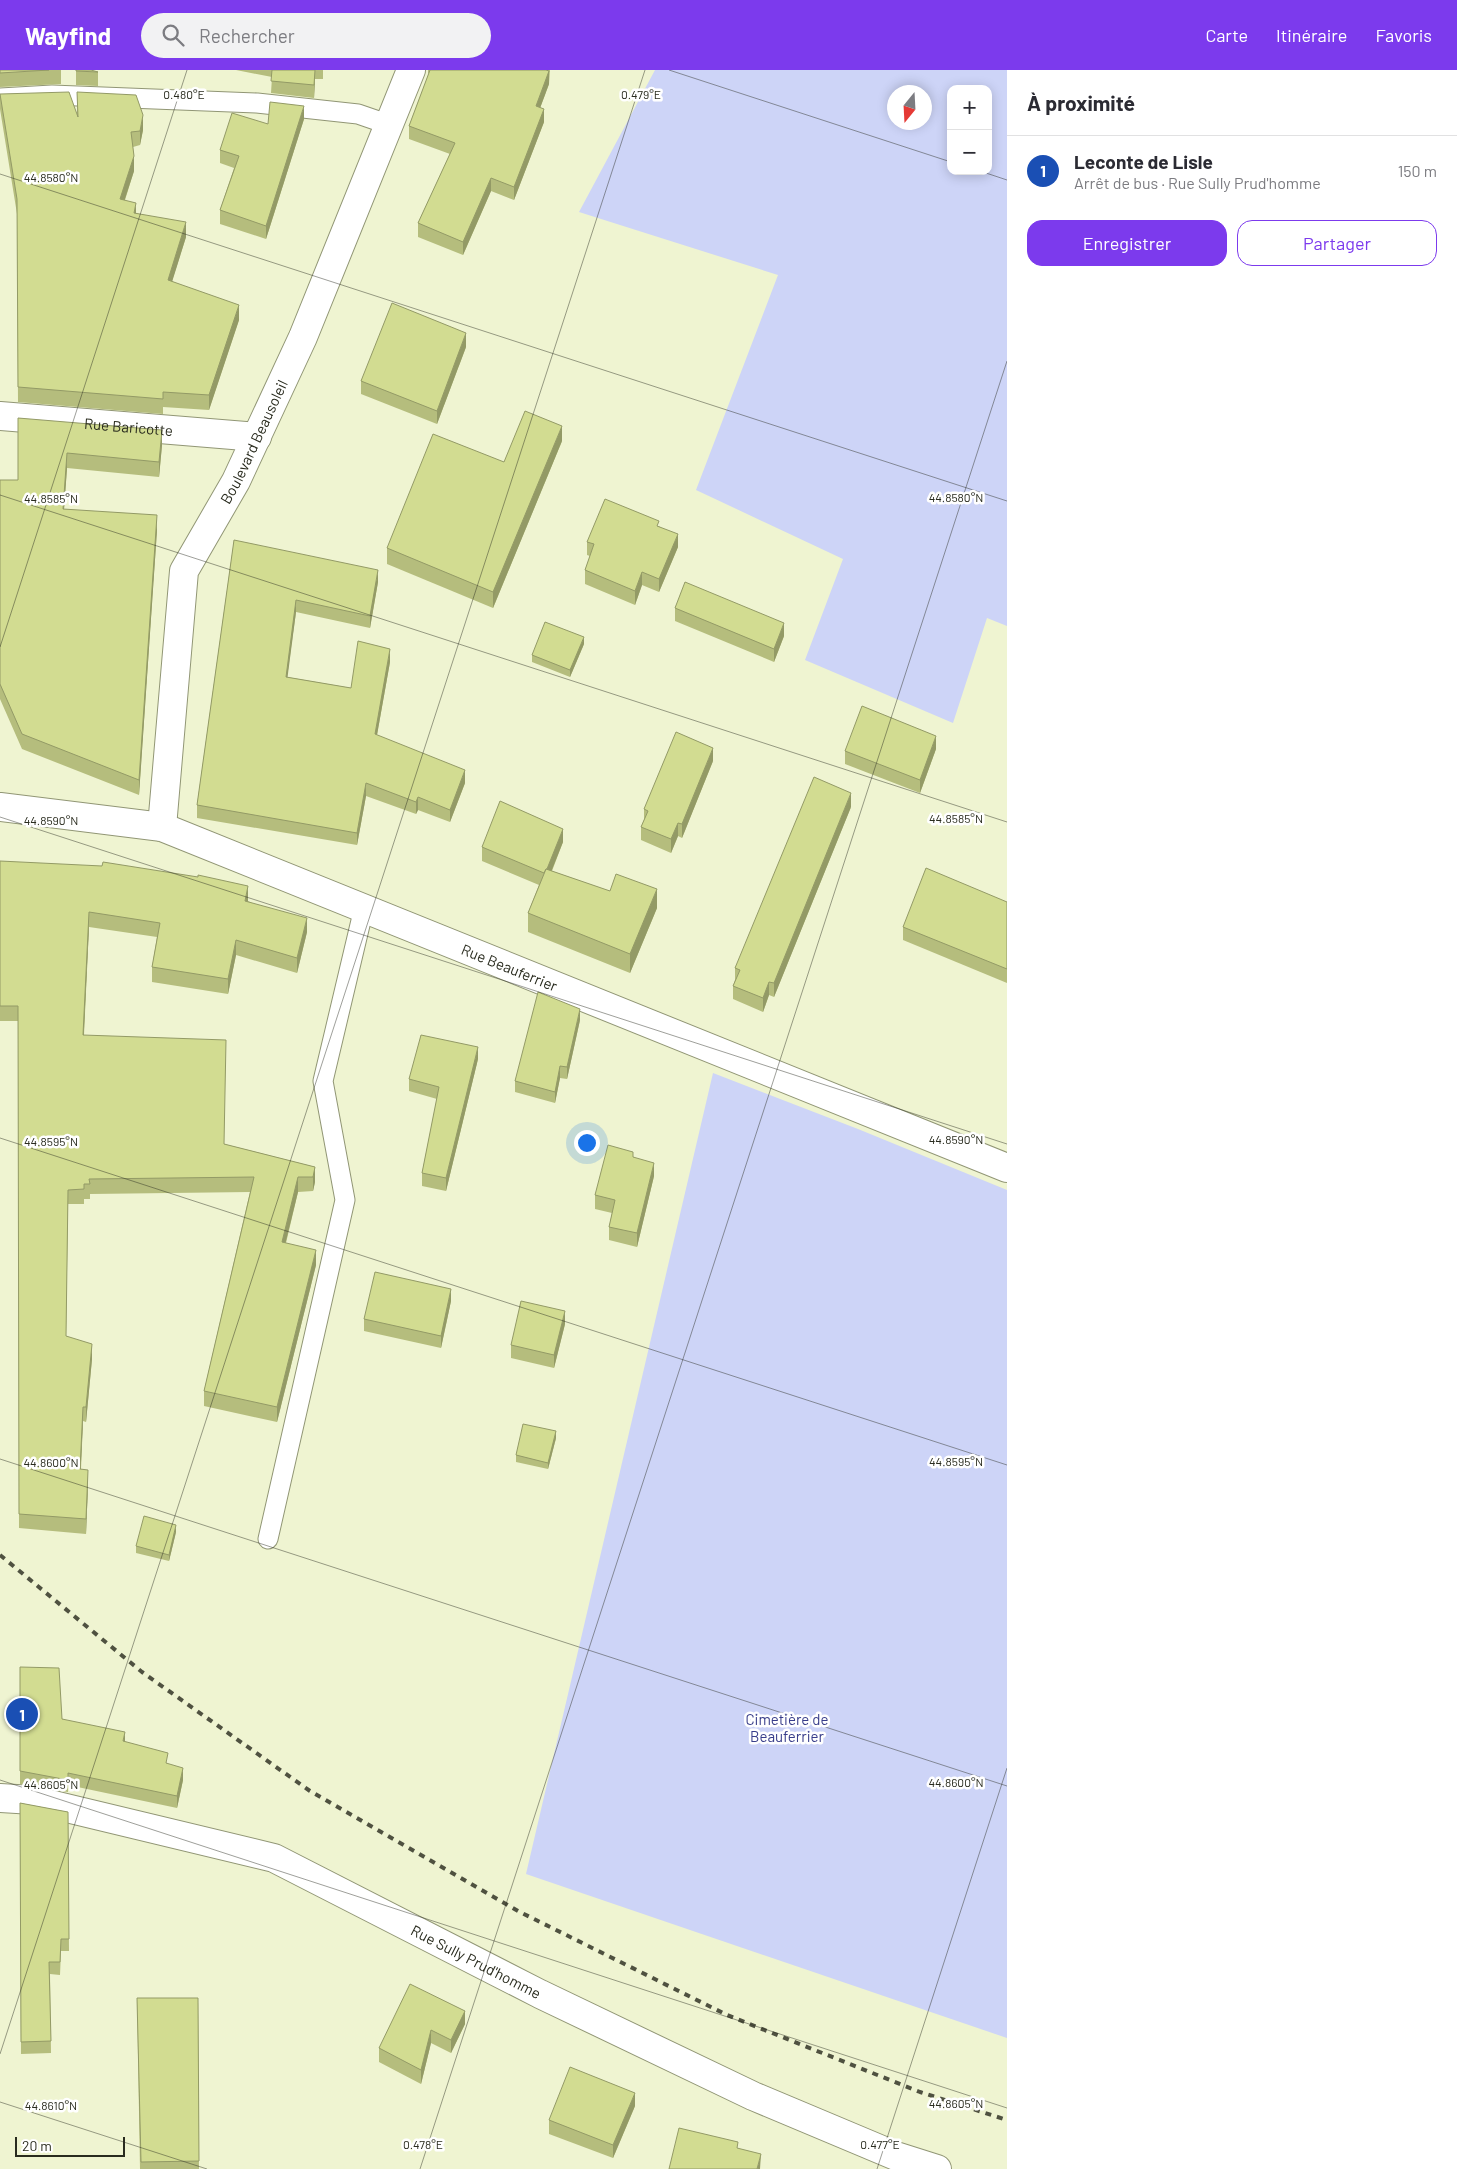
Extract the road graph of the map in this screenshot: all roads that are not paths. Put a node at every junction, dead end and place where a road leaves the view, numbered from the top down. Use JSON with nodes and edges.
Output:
{"nodes":[{"id":1,"x":411,"y":70,"type":"edge"},
{"id":2,"x":0,"y":98,"type":"edge"},
{"id":3,"x":390,"y":125,"type":"junction"},
{"id":4,"x":0,"y":416,"type":"edge"},
{"id":5,"x":257,"y":437,"type":"junction"},
{"id":6,"x":0,"y":807,"type":"edge"},
{"id":7,"x":162,"y":827,"type":"junction"},
{"id":8,"x":364,"y":908,"type":"junction"},
{"id":9,"x":1007,"y":1168,"type":"edge"},
{"id":10,"x":268,"y":1539,"type":"dead end"},
{"id":11,"x":0,"y":1798,"type":"edge"},
{"id":12,"x":937,"y":2169,"type":"edge"}],
"edges":[{"from":1,"to":3,"type":"street","name":"Boulevard Beausoleil"},
{"from":2,"to":3,"type":"lane"},
{"from":3,"to":5,"type":"street","name":"Boulevard Beausoleil"},
{"from":4,"to":5,"type":"street","name":"Rue Baricotte"},
{"from":5,"to":7,"type":"street","name":"Boulevard Beausoleil"},
{"from":6,"to":7,"type":"street","name":"Rue Beauferrier"},
{"from":7,"to":8,"type":"street","name":"Rue Beauferrier"},
{"from":8,"to":9,"type":"street","name":"Rue Beauferrier"},
{"from":8,"to":10,"type":"lane"},
{"from":11,"to":12,"type":"street","name":"Rue Sully Prud'homme"}]}
